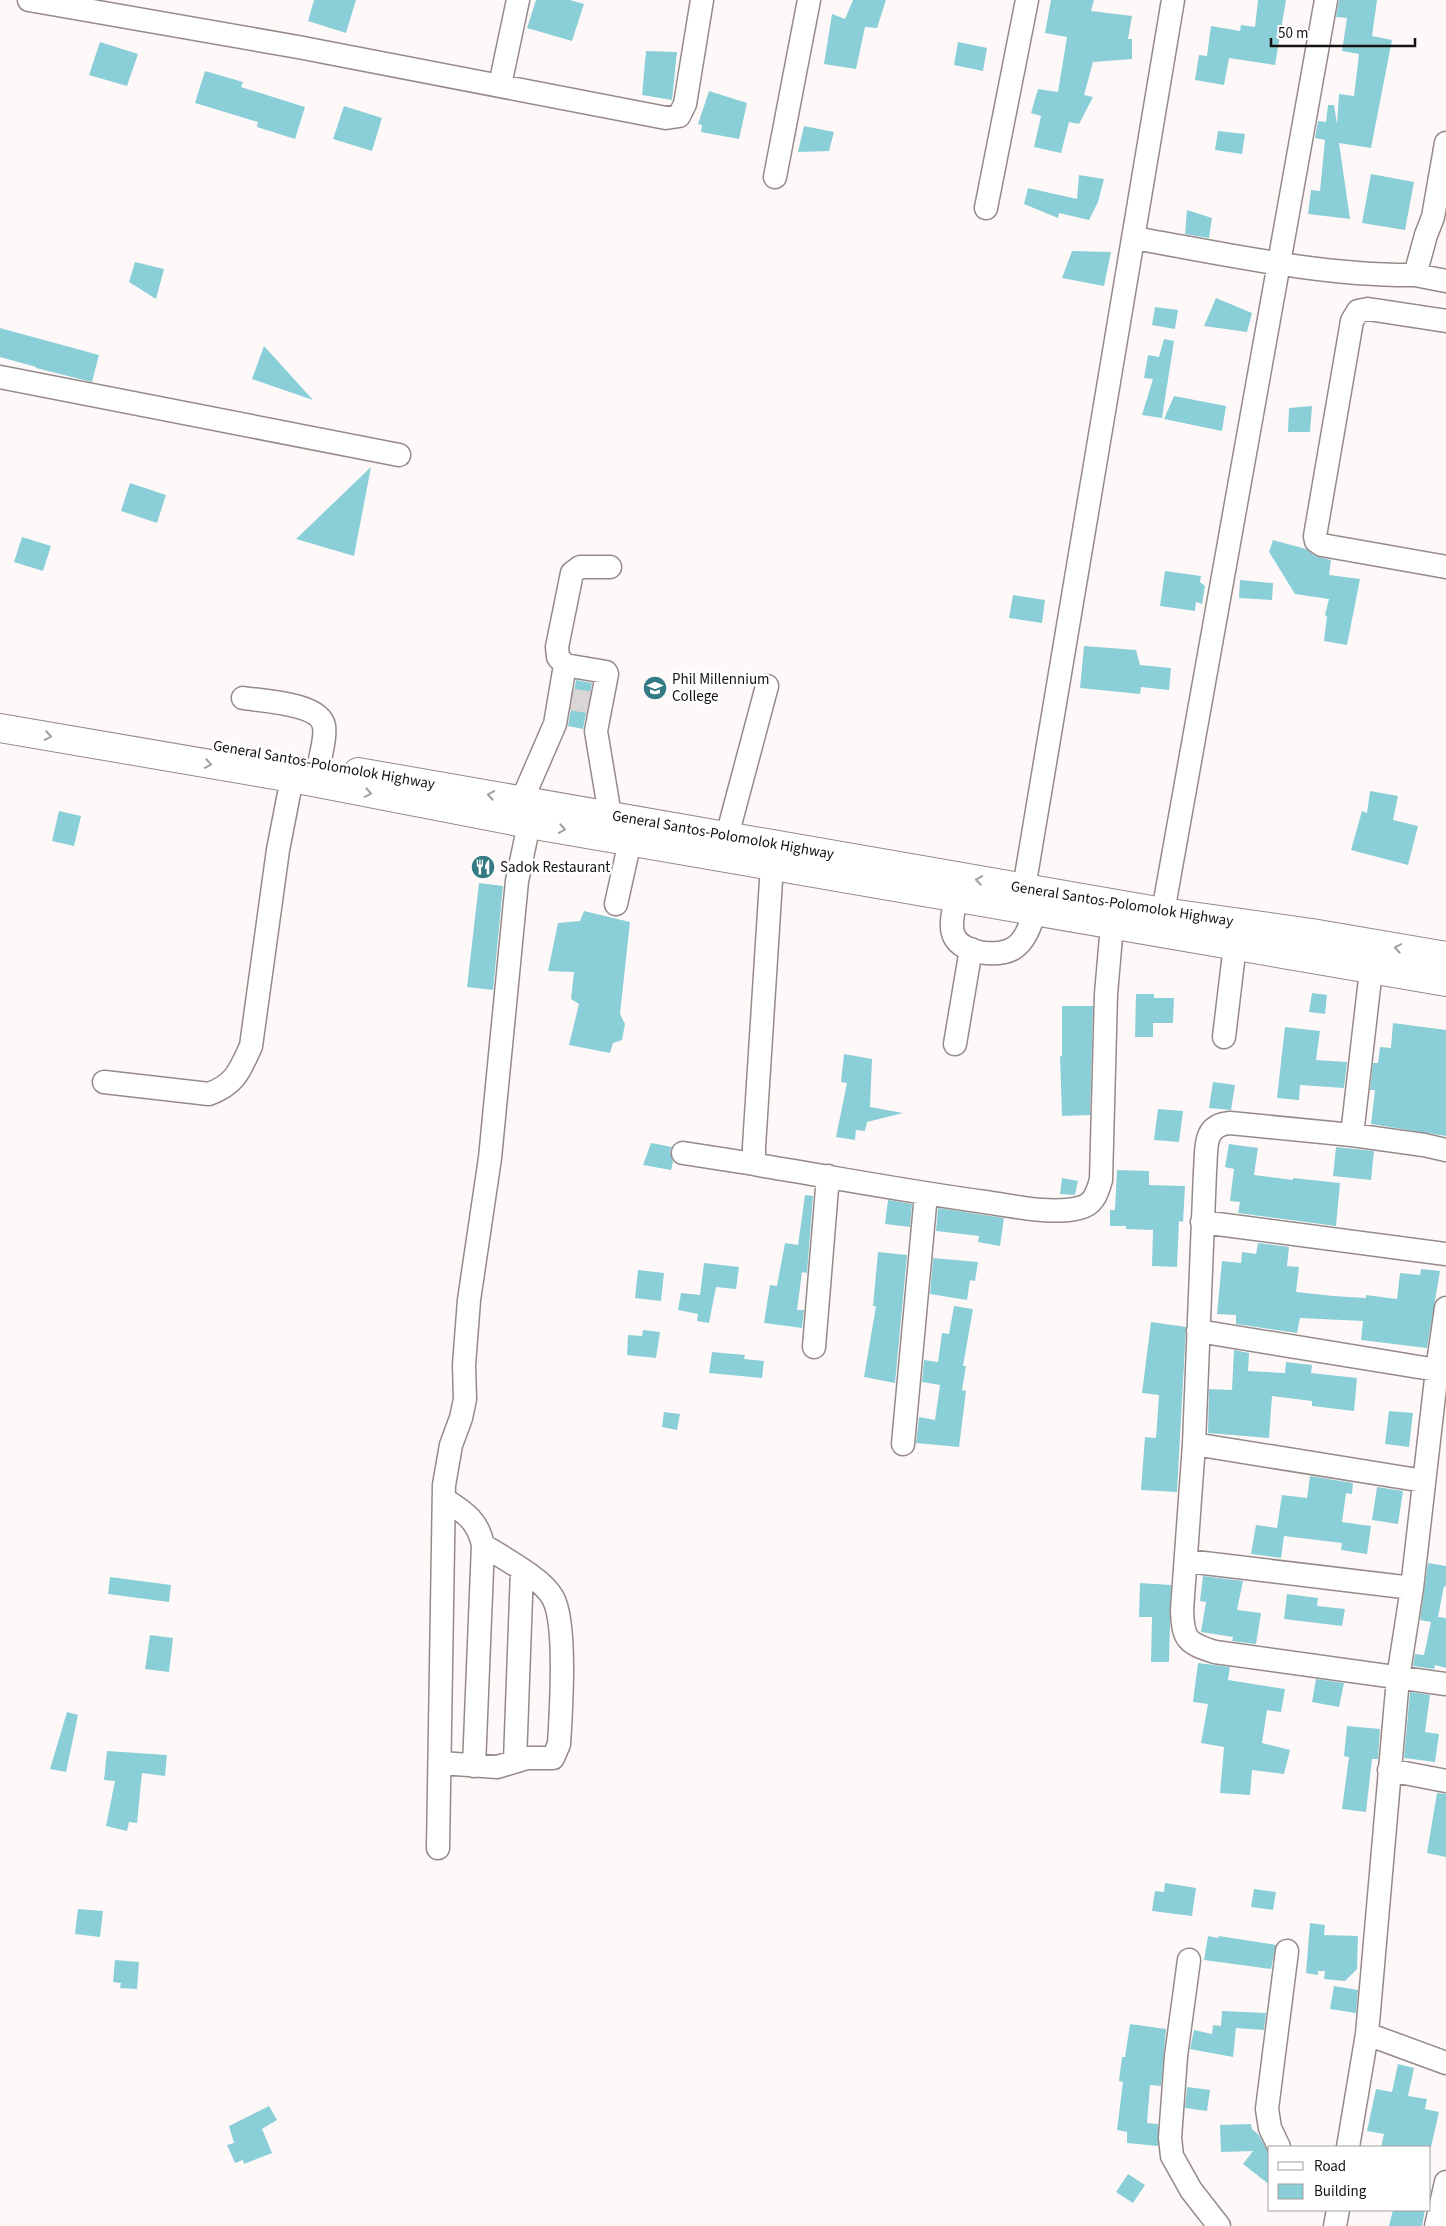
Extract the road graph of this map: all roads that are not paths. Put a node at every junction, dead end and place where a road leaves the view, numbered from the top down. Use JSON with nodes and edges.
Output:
{"nodes":[{"id":1,"x":30,"y":0,"type":"edge"},
{"id":2,"x":518,"y":0,"type":"edge"},
{"id":3,"x":702,"y":0,"type":"edge"},
{"id":4,"x":809,"y":0,"type":"edge"},
{"id":5,"x":1027,"y":0,"type":"edge"},
{"id":6,"x":1173,"y":0,"type":"edge"},
{"id":7,"x":1326,"y":0,"type":"edge"},
{"id":8,"x":500,"y":85,"type":"junction"},
{"id":9,"x":1446,"y":143,"type":"edge"},
{"id":10,"x":775,"y":177,"type":"dead end"},
{"id":11,"x":986,"y":208,"type":"dead end"},
{"id":12,"x":1134,"y":238,"type":"junction"},
{"id":13,"x":1279,"y":263,"type":"junction"},
{"id":14,"x":1415,"y":275,"type":"junction"},
{"id":15,"x":1446,"y":280,"type":"edge"},
{"id":16,"x":1446,"y":321,"type":"edge"},
{"id":17,"x":0,"y":376,"type":"edge"},
{"id":18,"x":399,"y":455,"type":"dead end"},
{"id":19,"x":610,"y":567,"type":"dead end"},
{"id":20,"x":1446,"y":567,"type":"edge"},
{"id":21,"x":565,"y":665,"type":"junction"},
{"id":22,"x":766,"y":686,"type":"dead end"},
{"id":23,"x":243,"y":698,"type":"dead end"},
{"id":24,"x":0,"y":709,"type":"edge"},
{"id":25,"x":0,"y":728,"type":"edge"},
{"id":26,"x":319,"y":764,"type":"junction"},
{"id":27,"x":292,"y":778,"type":"junction"},
{"id":28,"x":525,"y":812,"type":"junction"},
{"id":29,"x":610,"y":815,"type":"junction"},
{"id":30,"x":727,"y":836,"type":"junction"},
{"id":31,"x":630,"y":841,"type":"junction"},
{"id":32,"x":772,"y":865,"type":"junction"},
{"id":33,"x":956,"y":898,"type":"junction"},
{"id":34,"x":1029,"y":900,"type":"junction"},
{"id":35,"x":616,"y":904,"type":"dead end"},
{"id":36,"x":1163,"y":912,"type":"junction"},
{"id":37,"x":1112,"y":925,"type":"junction"},
{"id":38,"x":1235,"y":945,"type":"junction"},
{"id":39,"x":971,"y":949,"type":"junction"},
{"id":40,"x":1446,"y":956,"type":"edge"},
{"id":41,"x":1371,"y":970,"type":"junction"},
{"id":42,"x":1446,"y":982,"type":"edge"},
{"id":43,"x":1224,"y":1037,"type":"dead end"},
{"id":44,"x":955,"y":1044,"type":"dead end"},
{"id":45,"x":104,"y":1082,"type":"dead end"},
{"id":46,"x":1352,"y":1135,"type":"junction"},
{"id":47,"x":1446,"y":1150,"type":"edge"},
{"id":48,"x":683,"y":1153,"type":"dead end"},
{"id":49,"x":754,"y":1164,"type":"junction"},
{"id":50,"x":828,"y":1176,"type":"junction"},
{"id":51,"x":926,"y":1194,"type":"junction"},
{"id":52,"x":1202,"y":1222,"type":"junction"},
{"id":53,"x":1446,"y":1254,"type":"edge"},
{"id":54,"x":1446,"y":1308,"type":"edge"},
{"id":55,"x":1198,"y":1331,"type":"junction"},
{"id":56,"x":814,"y":1347,"type":"dead end"},
{"id":57,"x":1437,"y":1370,"type":"junction"},
{"id":58,"x":902,"y":1444,"type":"dead end"},
{"id":59,"x":1194,"y":1444,"type":"junction"},
{"id":60,"x":1424,"y":1481,"type":"junction"},
{"id":61,"x":444,"y":1499,"type":"junction"},
{"id":62,"x":483,"y":1545,"type":"junction"},
{"id":63,"x":1187,"y":1561,"type":"junction"},
{"id":64,"x":522,"y":1570,"type":"junction"},
{"id":65,"x":1412,"y":1588,"type":"junction"},
{"id":66,"x":1398,"y":1678,"type":"junction"},
{"id":67,"x":1446,"y":1684,"type":"edge"},
{"id":68,"x":515,"y":1761,"type":"junction"},
{"id":69,"x":441,"y":1763,"type":"junction"},
{"id":70,"x":474,"y":1766,"type":"junction"},
{"id":71,"x":1390,"y":1770,"type":"junction"},
{"id":72,"x":1446,"y":1781,"type":"edge"},
{"id":73,"x":438,"y":1848,"type":"dead end"},
{"id":74,"x":1287,"y":1950,"type":"dead end"},
{"id":75,"x":1189,"y":1960,"type":"dead end"},
{"id":76,"x":1367,"y":2034,"type":"junction"},
{"id":77,"x":1446,"y":2063,"type":"edge"},
{"id":78,"x":1279,"y":2146,"type":"edge"},
{"id":79,"x":1348,"y":2146,"type":"edge"},
{"id":80,"x":1446,"y":2182,"type":"edge"},
{"id":81,"x":1338,"y":2211,"type":"edge"},
{"id":82,"x":1219,"y":2226,"type":"edge"},
{"id":83,"x":1335,"y":2226,"type":"edge"},
{"id":84,"x":1436,"y":2226,"type":"edge"}],
"edges":[{"from":1,"to":8,"type":"street"},
{"from":2,"to":8,"type":"street"},
{"from":3,"to":8,"type":"street"},
{"from":4,"to":10,"type":"street"},
{"from":5,"to":11,"type":"street"},
{"from":6,"to":12,"type":"street"},
{"from":7,"to":13,"type":"street"},
{"from":9,"to":14,"type":"street"},
{"from":12,"to":13,"type":"street"},
{"from":12,"to":34,"type":"street"},
{"from":13,"to":14,"type":"street"},
{"from":13,"to":36,"type":"street"},
{"from":14,"to":15,"type":"street"},
{"from":16,"to":20,"type":"street"},
{"from":17,"to":18,"type":"street"},
{"from":19,"to":21,"type":"street"},
{"from":21,"to":28,"type":"street"},
{"from":21,"to":29,"type":"street"},
{"from":22,"to":30,"type":"street"},
{"from":23,"to":26,"type":"street"},
{"from":24,"to":26,"type":"highway","name":"General Santos-Polomolok Highway"},
{"from":25,"to":27,"type":"highway","one_way":true},
{"from":28,"to":26,"type":"highway","name":"General Santos-Polomolok Highway","one_way":true},
{"from":27,"to":28,"type":"highway","one_way":true},
{"from":27,"to":45,"type":"street"},
{"from":28,"to":29,"type":"highway","name":"General Santos-Polomolok Highway"},
{"from":28,"to":31,"type":"highway","one_way":true},
{"from":28,"to":61,"type":"street"},
{"from":29,"to":30,"type":"highway","name":"General Santos-Polomolok Highway"},
{"from":34,"to":30,"type":"highway","name":"General Santos-Polomolok Highway","one_way":true},
{"from":31,"to":32,"type":"highway"},
{"from":31,"to":35,"type":"street"},
{"from":32,"to":33,"type":"highway"},
{"from":32,"to":49,"type":"street"},
{"from":33,"to":34,"type":"highway"},
{"from":33,"to":39,"type":"street"},
{"from":34,"to":36,"type":"highway","name":"General Santos-Polomolok Highway"},
{"from":34,"to":37,"type":"highway"},
{"from":34,"to":39,"type":"street"},
{"from":40,"to":36,"type":"highway","name":"General Santos-Polomolok Highway","one_way":true},
{"from":37,"to":38,"type":"highway"},
{"from":37,"to":51,"type":"street"},
{"from":38,"to":41,"type":"highway"},
{"from":38,"to":43,"type":"street"},
{"from":39,"to":44,"type":"street"},
{"from":41,"to":42,"type":"highway"},
{"from":41,"to":46,"type":"street"},
{"from":46,"to":47,"type":"street"},
{"from":46,"to":52,"type":"street"},
{"from":48,"to":49,"type":"street"},
{"from":49,"to":50,"type":"street"},
{"from":50,"to":51,"type":"street"},
{"from":50,"to":56,"type":"street"},
{"from":51,"to":58,"type":"street"},
{"from":52,"to":53,"type":"street"},
{"from":52,"to":55,"type":"street"},
{"from":54,"to":57,"type":"street"},
{"from":55,"to":57,"type":"street"},
{"from":55,"to":59,"type":"street"},
{"from":57,"to":60,"type":"street"},
{"from":59,"to":60,"type":"street"},
{"from":59,"to":63,"type":"street"},
{"from":60,"to":65,"type":"street"},
{"from":61,"to":62,"type":"street"},
{"from":61,"to":69,"type":"street"},
{"from":62,"to":64,"type":"street"},
{"from":62,"to":70,"type":"street"},
{"from":63,"to":65,"type":"street"},
{"from":63,"to":66,"type":"street"},
{"from":64,"to":68,"type":"street"},
{"from":64,"to":68,"type":"street"},
{"from":65,"to":66,"type":"street"},
{"from":66,"to":67,"type":"street"},
{"from":66,"to":71,"type":"street"},
{"from":68,"to":70,"type":"street"},
{"from":69,"to":70,"type":"street"},
{"from":69,"to":73,"type":"street"},
{"from":71,"to":72,"type":"street"},
{"from":71,"to":76,"type":"street"},
{"from":74,"to":78,"type":"street"},
{"from":75,"to":82,"type":"street"},
{"from":76,"to":77,"type":"street"},
{"from":76,"to":79,"type":"street"},
{"from":80,"to":84,"type":"street"},
{"from":81,"to":83,"type":"street"}]}
